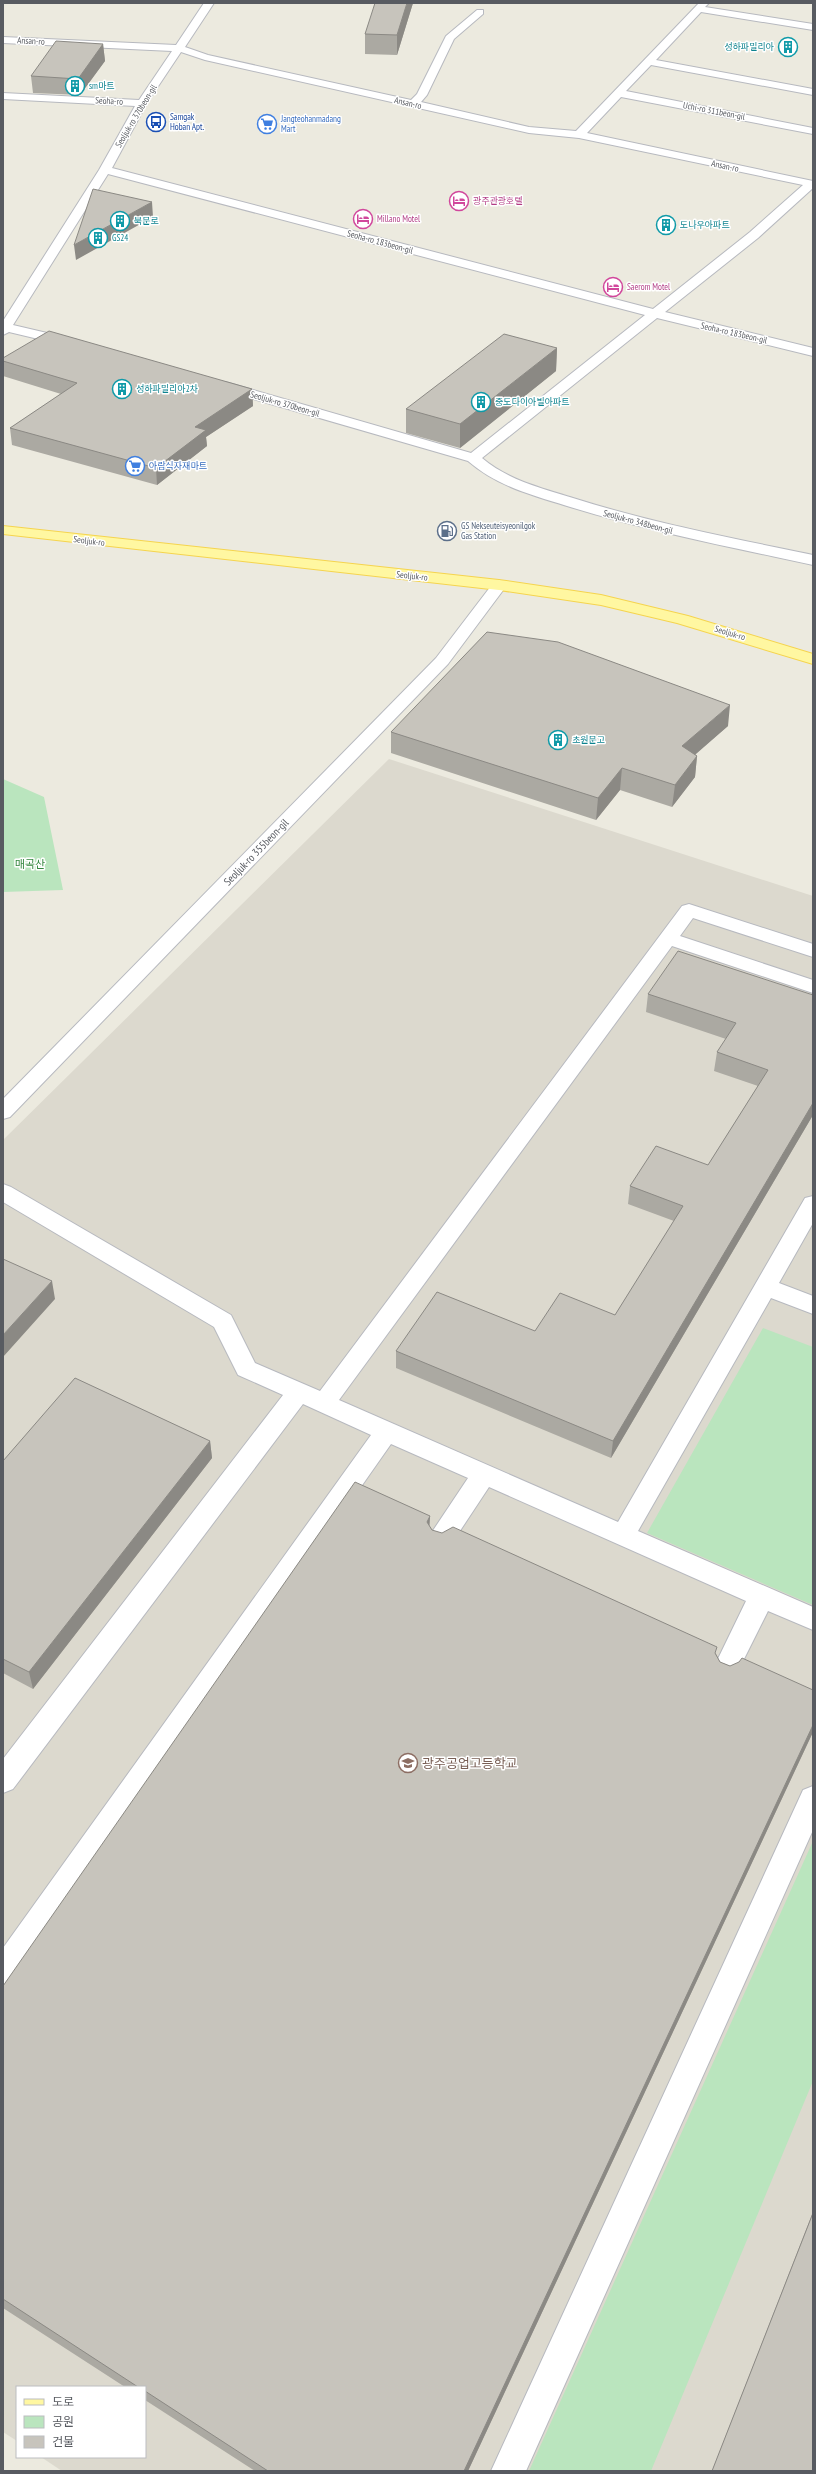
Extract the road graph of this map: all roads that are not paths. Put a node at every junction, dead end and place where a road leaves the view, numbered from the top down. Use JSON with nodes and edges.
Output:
{"nodes":[{"id":1,"x":209,"y":3,"type":"edge"},
{"id":2,"x":701,"y":6,"type":"edge"},
{"id":3,"x":480,"y":12,"type":"dead end"},
{"id":4,"x":813,"y":27,"type":"edge"},
{"id":5,"x":3,"y":40,"type":"edge"},
{"id":6,"x":179,"y":48,"type":"junction"},
{"id":7,"x":647,"y":61,"type":"junction"},
{"id":8,"x":813,"y":83,"type":"edge"},
{"id":9,"x":808,"y":91,"type":"edge"},
{"id":10,"x":618,"y":93,"type":"junction"},
{"id":11,"x":3,"y":96,"type":"edge"},
{"id":12,"x":142,"y":103,"type":"junction"},
{"id":13,"x":414,"y":105,"type":"junction"},
{"id":14,"x":812,"y":130,"type":"edge"},
{"id":15,"x":579,"y":135,"type":"junction"},
{"id":16,"x":105,"y":170,"type":"junction"},
{"id":17,"x":812,"y":184,"type":"edge"},
{"id":18,"x":656,"y":314,"type":"junction"},
{"id":19,"x":4,"y":329,"type":"edge"},
{"id":20,"x":85,"y":347,"type":"edge"},
{"id":21,"x":813,"y":352,"type":"edge"},
{"id":22,"x":214,"y":384,"type":"edge"},
{"id":23,"x":472,"y":458,"type":"junction"},
{"id":24,"x":3,"y":530,"type":"edge"},
{"id":25,"x":813,"y":560,"type":"edge"},
{"id":26,"x":499,"y":585,"type":"junction"},
{"id":27,"x":813,"y":659,"type":"edge"},
{"id":28,"x":668,"y":938,"type":"junction"},
{"id":29,"x":813,"y":951,"type":"edge"},
{"id":30,"x":813,"y":987,"type":"edge"},
{"id":31,"x":3,"y":1112,"type":"edge"},
{"id":32,"x":3,"y":1192,"type":"edge"},
{"id":33,"x":813,"y":1204,"type":"edge"},
{"id":34,"x":766,"y":1287,"type":"junction"},
{"id":35,"x":813,"y":1305,"type":"edge"},
{"id":36,"x":299,"y":1392,"type":"junction"},
{"id":37,"x":324,"y":1403,"type":"junction"},
{"id":38,"x":387,"y":1431,"type":"junction"},
{"id":39,"x":484,"y":1474,"type":"junction"},
{"id":40,"x":623,"y":1535,"type":"junction"},
{"id":41,"x":441,"y":1539,"type":"edge"},
{"id":42,"x":762,"y":1596,"type":"junction"},
{"id":43,"x":813,"y":1619,"type":"edge"},
{"id":44,"x":726,"y":1669,"type":"edge"},
{"id":45,"x":3,"y":1780,"type":"edge"},
{"id":46,"x":813,"y":1800,"type":"edge"},
{"id":47,"x":3,"y":1973,"type":"edge"},
{"id":48,"x":508,"y":2471,"type":"edge"}],
"edges":[{"from":1,"to":6,"type":"street","name":"Seoljuk-ro 370beon-gil"},
{"from":2,"to":4,"type":"street"},
{"from":2,"to":7,"type":"street"},
{"from":3,"to":13,"type":"street"},
{"from":5,"to":6,"type":"street","name":"Ansan-ro"},
{"from":6,"to":12,"type":"street","name":"Seoljuk-ro 370beon-gil"},
{"from":6,"to":13,"type":"street","name":"Ansan-ro"},
{"from":7,"to":9,"type":"street"},
{"from":7,"to":10,"type":"street"},
{"from":8,"to":9,"type":"street"},
{"from":10,"to":14,"type":"street","name":"Uchi-ro 311beon-gil"},
{"from":10,"to":15,"type":"street"},
{"from":11,"to":12,"type":"street","name":"Seoha-ro"},
{"from":12,"to":16,"type":"street","name":"Seoljuk-ro 370beon-gil"},
{"from":13,"to":15,"type":"street","name":"Ansan-ro"},
{"from":15,"to":17,"type":"street","name":"Ansan-ro"},
{"from":16,"to":18,"type":"street","name":"Seoha-ro 183beon-gil"},
{"from":16,"to":19,"type":"street","name":"Seoljuk-ro 370beon-gil"},
{"from":17,"to":18,"type":"street","name":"Ansan-ro"},
{"from":18,"to":21,"type":"street","name":"Seoha-ro 183beon-gil"},
{"from":18,"to":23,"type":"street"},
{"from":19,"to":20,"type":"street","name":"Seoljuk-ro 370beon-gil"},
{"from":22,"to":23,"type":"street","name":"Seoljuk-ro 370beon-gil"},
{"from":23,"to":25,"type":"street","name":"Seoljuk-ro 348beon-gil"},
{"from":24,"to":26,"type":"main road","name":"Seoljuk-ro"},
{"from":26,"to":27,"type":"main road","name":"Seoljuk-ro"},
{"from":26,"to":31,"type":"street","name":"Seoljuk-ro 355beon-gil"},
{"from":28,"to":29,"type":"street"},
{"from":28,"to":30,"type":"street"},
{"from":28,"to":37,"type":"street"},
{"from":32,"to":36,"type":"street"},
{"from":33,"to":34,"type":"street"},
{"from":34,"to":35,"type":"street"},
{"from":34,"to":40,"type":"street"},
{"from":36,"to":37,"type":"street"},
{"from":36,"to":45,"type":"street"},
{"from":37,"to":38,"type":"street"},
{"from":38,"to":39,"type":"street"},
{"from":38,"to":47,"type":"street"},
{"from":39,"to":40,"type":"street"},
{"from":39,"to":41,"type":"street"},
{"from":40,"to":42,"type":"street"},
{"from":42,"to":43,"type":"street"},
{"from":42,"to":44,"type":"street"},
{"from":46,"to":48,"type":"street"}]}
